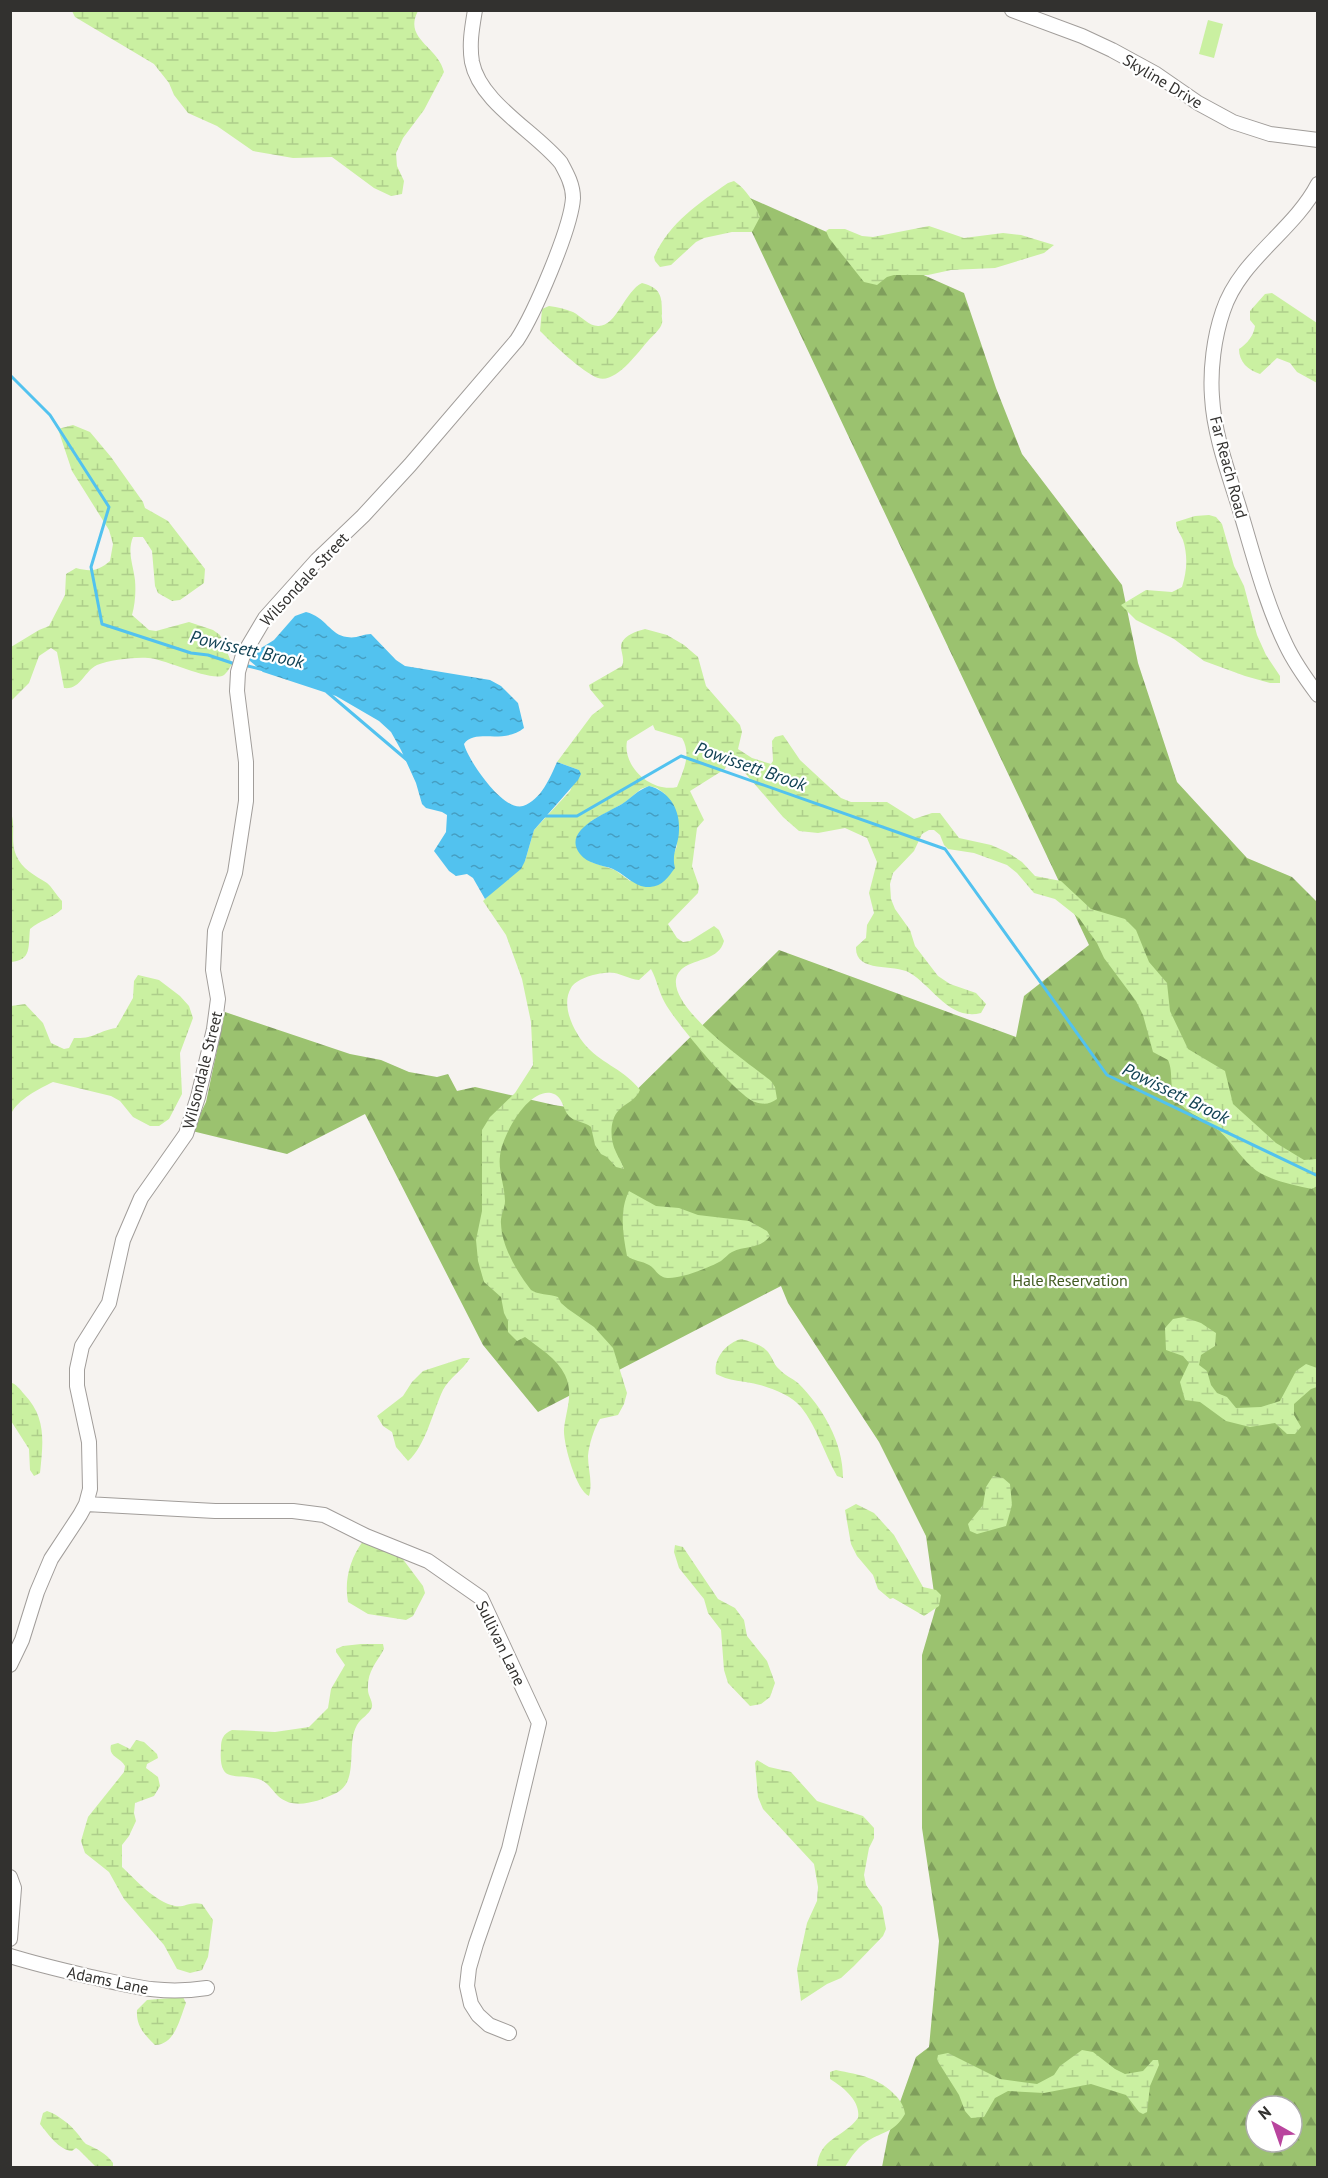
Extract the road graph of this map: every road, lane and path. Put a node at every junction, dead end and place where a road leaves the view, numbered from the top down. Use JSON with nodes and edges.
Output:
{"nodes":[{"id":1,"x":475,"y":10,"type":"edge"},
{"id":2,"x":1012,"y":10,"type":"edge"},
{"id":3,"x":1317,"y":140,"type":"edge"},
{"id":4,"x":1317,"y":184,"type":"edge"},
{"id":5,"x":1317,"y":695,"type":"edge"},
{"id":6,"x":86,"y":1504,"type":"junction"},
{"id":7,"x":10,"y":1665,"type":"edge"},
{"id":8,"x":10,"y":1877,"type":"edge"},
{"id":9,"x":10,"y":1939,"type":"edge"},
{"id":10,"x":10,"y":1956,"type":"edge"},
{"id":11,"x":207,"y":1988,"type":"dead end"},
{"id":12,"x":509,"y":2033,"type":"dead end"}],
"edges":[{"from":1,"to":6,"type":"street","name":"Wilsondale Street"},
{"from":2,"to":3,"type":"street","name":"Skyline Drive"},
{"from":4,"to":5,"type":"street","name":"Far Reach Road"},
{"from":6,"to":7,"type":"street","name":"Wilsondale Street"},
{"from":6,"to":12,"type":"street","name":"Sullivan Lane"},
{"from":8,"to":9,"type":"street"},
{"from":10,"to":11,"type":"street","name":"Adams Lane"}]}
